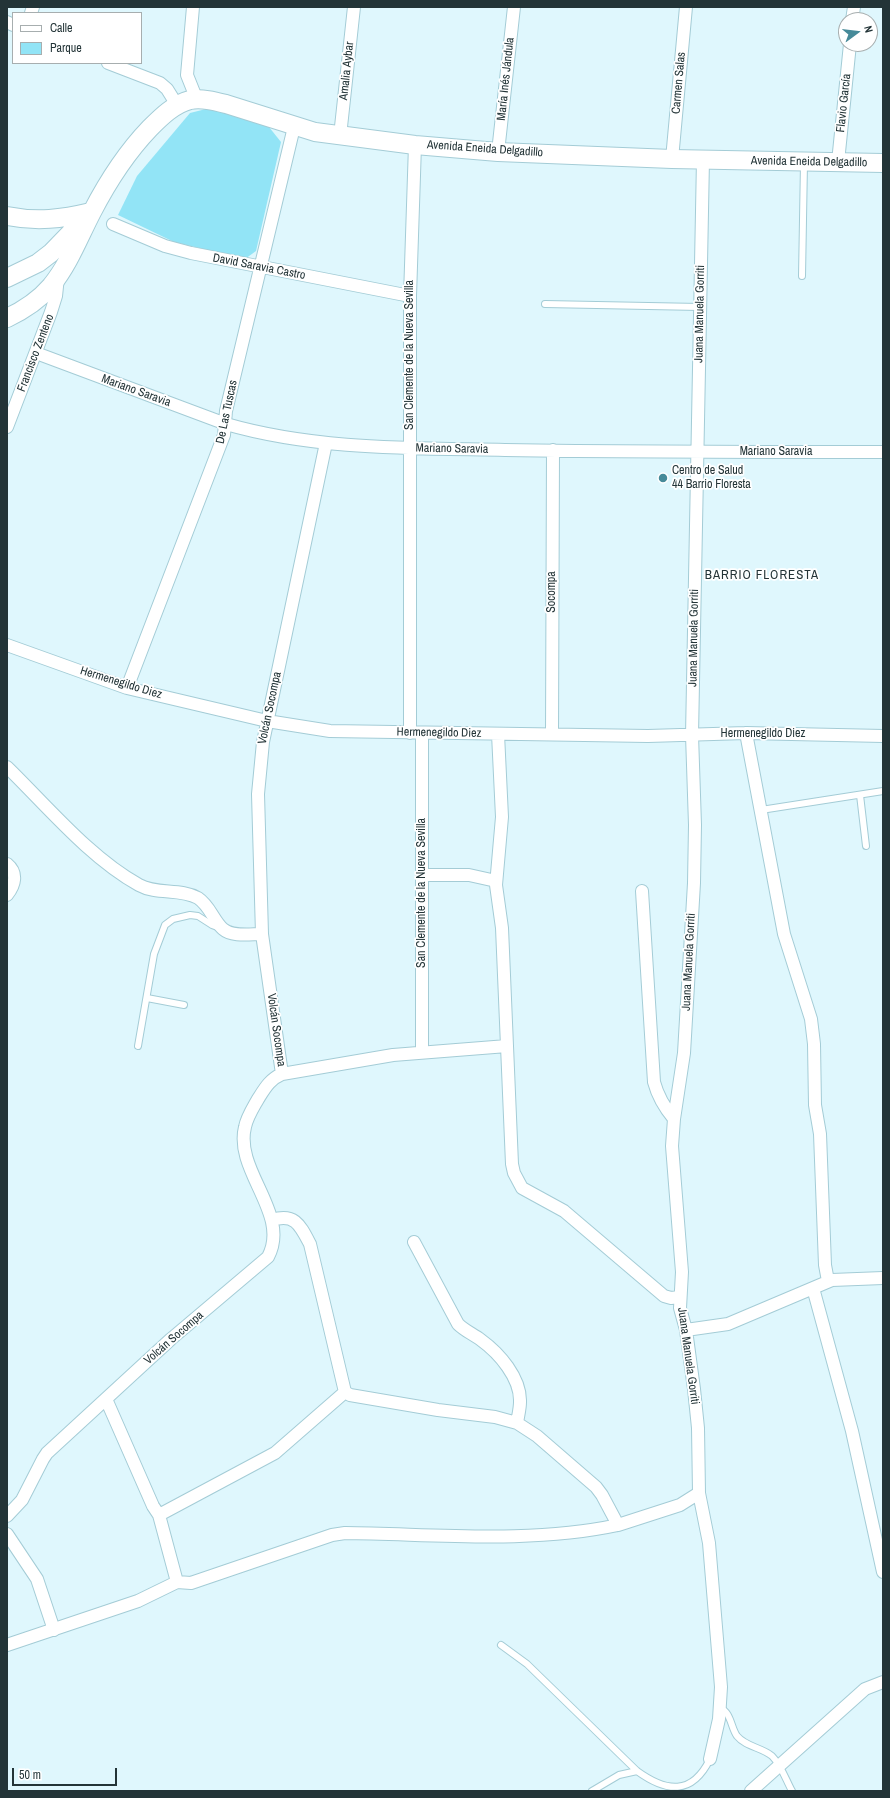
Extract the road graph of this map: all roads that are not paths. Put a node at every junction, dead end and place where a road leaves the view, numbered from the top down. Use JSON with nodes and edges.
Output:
{"nodes":[{"id":1,"x":193,"y":7,"type":"edge"},
{"id":2,"x":354,"y":7,"type":"edge"},
{"id":3,"x":514,"y":7,"type":"edge"},
{"id":4,"x":686,"y":7,"type":"edge"},
{"id":5,"x":849,"y":52,"type":"edge"},
{"id":6,"x":111,"y":64,"type":"edge"},
{"id":7,"x":197,"y":100,"type":"junction"},
{"id":8,"x":178,"y":105,"type":"junction"},
{"id":9,"x":294,"y":127,"type":"junction"},
{"id":10,"x":340,"y":136,"type":"junction"},
{"id":11,"x":415,"y":145,"type":"junction"},
{"id":12,"x":498,"y":152,"type":"junction"},
{"id":13,"x":672,"y":159,"type":"junction"},
{"id":14,"x":703,"y":160,"type":"junction"},
{"id":15,"x":804,"y":161,"type":"junction"},
{"id":16,"x":838,"y":162,"type":"junction"},
{"id":17,"x":883,"y":163,"type":"edge"},
{"id":18,"x":92,"y":212,"type":"junction"},
{"id":19,"x":7,"y":216,"type":"edge"},
{"id":20,"x":113,"y":224,"type":"dead end"},
{"id":21,"x":260,"y":267,"type":"junction"},
{"id":22,"x":58,"y":276,"type":"junction"},
{"id":23,"x":802,"y":276,"type":"dead end"},
{"id":24,"x":7,"y":278,"type":"edge"},
{"id":25,"x":410,"y":296,"type":"junction"},
{"id":26,"x":545,"y":304,"type":"dead end"},
{"id":27,"x":700,"y":307,"type":"junction"},
{"id":28,"x":13,"y":315,"type":"edge"},
{"id":29,"x":7,"y":330,"type":"edge"},
{"id":30,"x":36,"y":354,"type":"junction"},
{"id":31,"x":226,"y":424,"type":"junction"},
{"id":32,"x":7,"y":427,"type":"edge"},
{"id":33,"x":326,"y":443,"type":"junction"},
{"id":34,"x":410,"y":448,"type":"junction"},
{"id":35,"x":553,"y":450,"type":"junction"},
{"id":36,"x":883,"y":452,"type":"edge"},
{"id":37,"x":698,"y":453,"type":"junction"},
{"id":38,"x":7,"y":645,"type":"edge"},
{"id":39,"x":127,"y":688,"type":"junction"},
{"id":40,"x":267,"y":721,"type":"junction"},
{"id":41,"x":416,"y":733,"type":"junction"},
{"id":42,"x":498,"y":734,"type":"junction"},
{"id":43,"x":552,"y":734,"type":"junction"},
{"id":44,"x":746,"y":734,"type":"junction"},
{"id":45,"x":692,"y":735,"type":"junction"},
{"id":46,"x":883,"y":736,"type":"edge"},
{"id":47,"x":7,"y":767,"type":"edge"},
{"id":48,"x":883,"y":791,"type":"edge"},
{"id":49,"x":860,"y":795,"type":"junction"},
{"id":50,"x":761,"y":810,"type":"junction"},
{"id":51,"x":866,"y":846,"type":"dead end"},
{"id":52,"x":7,"y":864,"type":"edge"},
{"id":53,"x":422,"y":875,"type":"junction"},
{"id":54,"x":496,"y":881,"type":"junction"},
{"id":55,"x":642,"y":890,"type":"dead end"},
{"id":56,"x":7,"y":895,"type":"edge"},
{"id":57,"x":223,"y":929,"type":"junction"},
{"id":58,"x":262,"y":934,"type":"junction"},
{"id":59,"x":146,"y":998,"type":"junction"},
{"id":60,"x":184,"y":1005,"type":"dead end"},
{"id":61,"x":138,"y":1046,"type":"dead end"},
{"id":62,"x":507,"y":1046,"type":"junction"},
{"id":63,"x":422,"y":1052,"type":"junction"},
{"id":64,"x":282,"y":1074,"type":"junction"},
{"id":65,"x":674,"y":1119,"type":"junction"},
{"id":66,"x":272,"y":1220,"type":"junction"},
{"id":67,"x":414,"y":1242,"type":"dead end"},
{"id":68,"x":883,"y":1278,"type":"edge"},
{"id":69,"x":828,"y":1281,"type":"junction"},
{"id":70,"x":813,"y":1288,"type":"junction"},
{"id":71,"x":680,"y":1297,"type":"junction"},
{"id":72,"x":686,"y":1330,"type":"junction"},
{"id":73,"x":345,"y":1392,"type":"junction"},
{"id":74,"x":106,"y":1399,"type":"junction"},
{"id":75,"x":517,"y":1423,"type":"junction"},
{"id":76,"x":699,"y":1494,"type":"junction"},
{"id":77,"x":159,"y":1515,"type":"junction"},
{"id":78,"x":7,"y":1516,"type":"edge"},
{"id":79,"x":618,"y":1525,"type":"junction"},
{"id":80,"x":7,"y":1534,"type":"edge"},
{"id":81,"x":883,"y":1572,"type":"edge"},
{"id":82,"x":177,"y":1582,"type":"junction"},
{"id":83,"x":54,"y":1630,"type":"junction"},
{"id":84,"x":7,"y":1645,"type":"edge"},
{"id":85,"x":501,"y":1645,"type":"dead end"},
{"id":86,"x":883,"y":1682,"type":"edge"},
{"id":87,"x":720,"y":1708,"type":"junction"},
{"id":88,"x":710,"y":1760,"type":"joint"},
{"id":89,"x":779,"y":1765,"type":"junction"},
{"id":90,"x":637,"y":1771,"type":"junction"},
{"id":91,"x":592,"y":1791,"type":"edge"},
{"id":92,"x":751,"y":1791,"type":"edge"},
{"id":93,"x":792,"y":1791,"type":"edge"}],
"edges":[{"from":1,"to":7,"type":"street"},
{"from":2,"to":10,"type":"street","name":"Amalia Aybar"},
{"from":3,"to":12,"type":"street","name":"María Inés Jándula"},
{"from":4,"to":13,"type":"street","name":"Carmen Salas"},
{"from":5,"to":16,"type":"street","name":"Flavio García"},
{"from":6,"to":8,"type":"street"},
{"from":7,"to":8,"type":"main road","name":"Avenida Eneida Delgadillo"},
{"from":7,"to":9,"type":"main road","name":"Avenida Eneida Delgadillo"},
{"from":8,"to":18,"type":"main road"},
{"from":9,"to":10,"type":"main road","name":"Avenida Eneida Delgadillo"},
{"from":9,"to":21,"type":"street","name":"De Las Tuscas"},
{"from":10,"to":11,"type":"main road","name":"Avenida Eneida Delgadillo"},
{"from":11,"to":12,"type":"main road","name":"Avenida Eneida Delgadillo"},
{"from":11,"to":25,"type":"street","name":"San Clemente de la Nueva Sevilla"},
{"from":12,"to":13,"type":"main road","name":"Avenida Eneida Delgadillo"},
{"from":13,"to":14,"type":"main road","name":"Avenida Eneida Delgadillo"},
{"from":14,"to":15,"type":"main road","name":"Avenida Eneida Delgadillo"},
{"from":14,"to":27,"type":"street","name":"Juana Manuela Gorriti"},
{"from":15,"to":16,"type":"main road","name":"Avenida Eneida Delgadillo"},
{"from":15,"to":23,"type":"lane"},
{"from":16,"to":17,"type":"main road","name":"Avenida Eneida Delgadillo"},
{"from":18,"to":19,"type":"main road"},
{"from":18,"to":22,"type":"main road"},
{"from":18,"to":24,"type":"main road"},
{"from":20,"to":21,"type":"street","name":"David Saravia Castro"},
{"from":21,"to":25,"type":"street","name":"David Saravia Castro"},
{"from":21,"to":31,"type":"street","name":"De Las Tuscas"},
{"from":22,"to":28,"type":"main road"},
{"from":22,"to":30,"type":"street","name":"Francisco Zenteno"},
{"from":25,"to":34,"type":"street","name":"San Clemente de la Nueva Sevilla"},
{"from":26,"to":27,"type":"lane"},
{"from":27,"to":37,"type":"street","name":"Juana Manuela Gorriti"},
{"from":28,"to":29,"type":"main road"},
{"from":30,"to":31,"type":"street","name":"Mariano Saravia"},
{"from":30,"to":32,"type":"street","name":"Francisco Zenteno"},
{"from":31,"to":33,"type":"street","name":"Mariano Saravia"},
{"from":31,"to":39,"type":"street","name":"De Las Tuscas"},
{"from":33,"to":34,"type":"street","name":"Mariano Saravia"},
{"from":33,"to":40,"type":"street","name":"Volcán Socompa"},
{"from":34,"to":35,"type":"street","name":"Mariano Saravia"},
{"from":34,"to":41,"type":"street","name":"San Clemente de la Nueva Sevilla"},
{"from":35,"to":37,"type":"street","name":"Mariano Saravia"},
{"from":35,"to":43,"type":"street","name":"Socompa"},
{"from":36,"to":37,"type":"street","name":"Mariano Saravia"},
{"from":37,"to":45,"type":"street","name":"Juana Manuela Gorriti"},
{"from":38,"to":39,"type":"street","name":"Hermenegildo Diez"},
{"from":39,"to":40,"type":"street","name":"Hermenegildo Diez"},
{"from":40,"to":41,"type":"street","name":"Hermenegildo Diez"},
{"from":40,"to":58,"type":"street","name":"Volcán Socompa"},
{"from":41,"to":42,"type":"street","name":"Hermenegildo Diez"},
{"from":41,"to":53,"type":"street","name":"San Clemente de la Nueva Sevilla"},
{"from":42,"to":43,"type":"street","name":"Hermenegildo Diez"},
{"from":42,"to":54,"type":"street"},
{"from":43,"to":45,"type":"street","name":"Hermenegildo Diez"},
{"from":44,"to":45,"type":"street","name":"Hermenegildo Diez"},
{"from":44,"to":46,"type":"street","name":"Hermenegildo Diez"},
{"from":44,"to":50,"type":"street"},
{"from":45,"to":65,"type":"street","name":"Juana Manuela Gorriti"},
{"from":47,"to":57,"type":"street"},
{"from":48,"to":49,"type":"lane"},
{"from":49,"to":50,"type":"lane"},
{"from":49,"to":51,"type":"lane"},
{"from":50,"to":69,"type":"street"},
{"from":52,"to":56,"type":"street"},
{"from":53,"to":54,"type":"street"},
{"from":53,"to":63,"type":"street","name":"San Clemente de la Nueva Sevilla"},
{"from":54,"to":62,"type":"street"},
{"from":55,"to":65,"type":"street"},
{"from":57,"to":58,"type":"street"},
{"from":57,"to":59,"type":"lane"},
{"from":58,"to":64,"type":"street","name":"Volcán Socompa"},
{"from":59,"to":60,"type":"lane"},
{"from":59,"to":61,"type":"lane"},
{"from":62,"to":63,"type":"street"},
{"from":62,"to":71,"type":"street"},
{"from":63,"to":64,"type":"street"},
{"from":64,"to":66,"type":"street","name":"Volcán Socompa"},
{"from":65,"to":71,"type":"street","name":"Juana Manuela Gorriti"},
{"from":66,"to":73,"type":"street"},
{"from":66,"to":74,"type":"street","name":"Volcán Socompa"},
{"from":67,"to":75,"type":"street"},
{"from":68,"to":69,"type":"street"},
{"from":69,"to":70,"type":"street"},
{"from":70,"to":72,"type":"street"},
{"from":70,"to":81,"type":"street"},
{"from":71,"to":72,"type":"street","name":"Juana Manuela Gorriti"},
{"from":72,"to":76,"type":"street","name":"Juana Manuela Gorriti"},
{"from":73,"to":75,"type":"street"},
{"from":73,"to":77,"type":"street"},
{"from":74,"to":77,"type":"street"},
{"from":74,"to":78,"type":"street","name":"Volcán Socompa"},
{"from":75,"to":79,"type":"street"},
{"from":76,"to":79,"type":"street"},
{"from":76,"to":87,"type":"street","name":"Juana Manuela Gorriti"},
{"from":77,"to":82,"type":"street"},
{"from":79,"to":82,"type":"street"},
{"from":80,"to":83,"type":"street"},
{"from":82,"to":83,"type":"street"},
{"from":83,"to":84,"type":"street"},
{"from":85,"to":90,"type":"lane"},
{"from":86,"to":89,"type":"street"},
{"from":87,"to":88,"type":"street","name":"Juana Manuela Gorriti"},
{"from":87,"to":89,"type":"lane"},
{"from":88,"to":90,"type":"lane"},
{"from":89,"to":92,"type":"street"},
{"from":89,"to":93,"type":"lane"},
{"from":90,"to":91,"type":"lane"}]}
